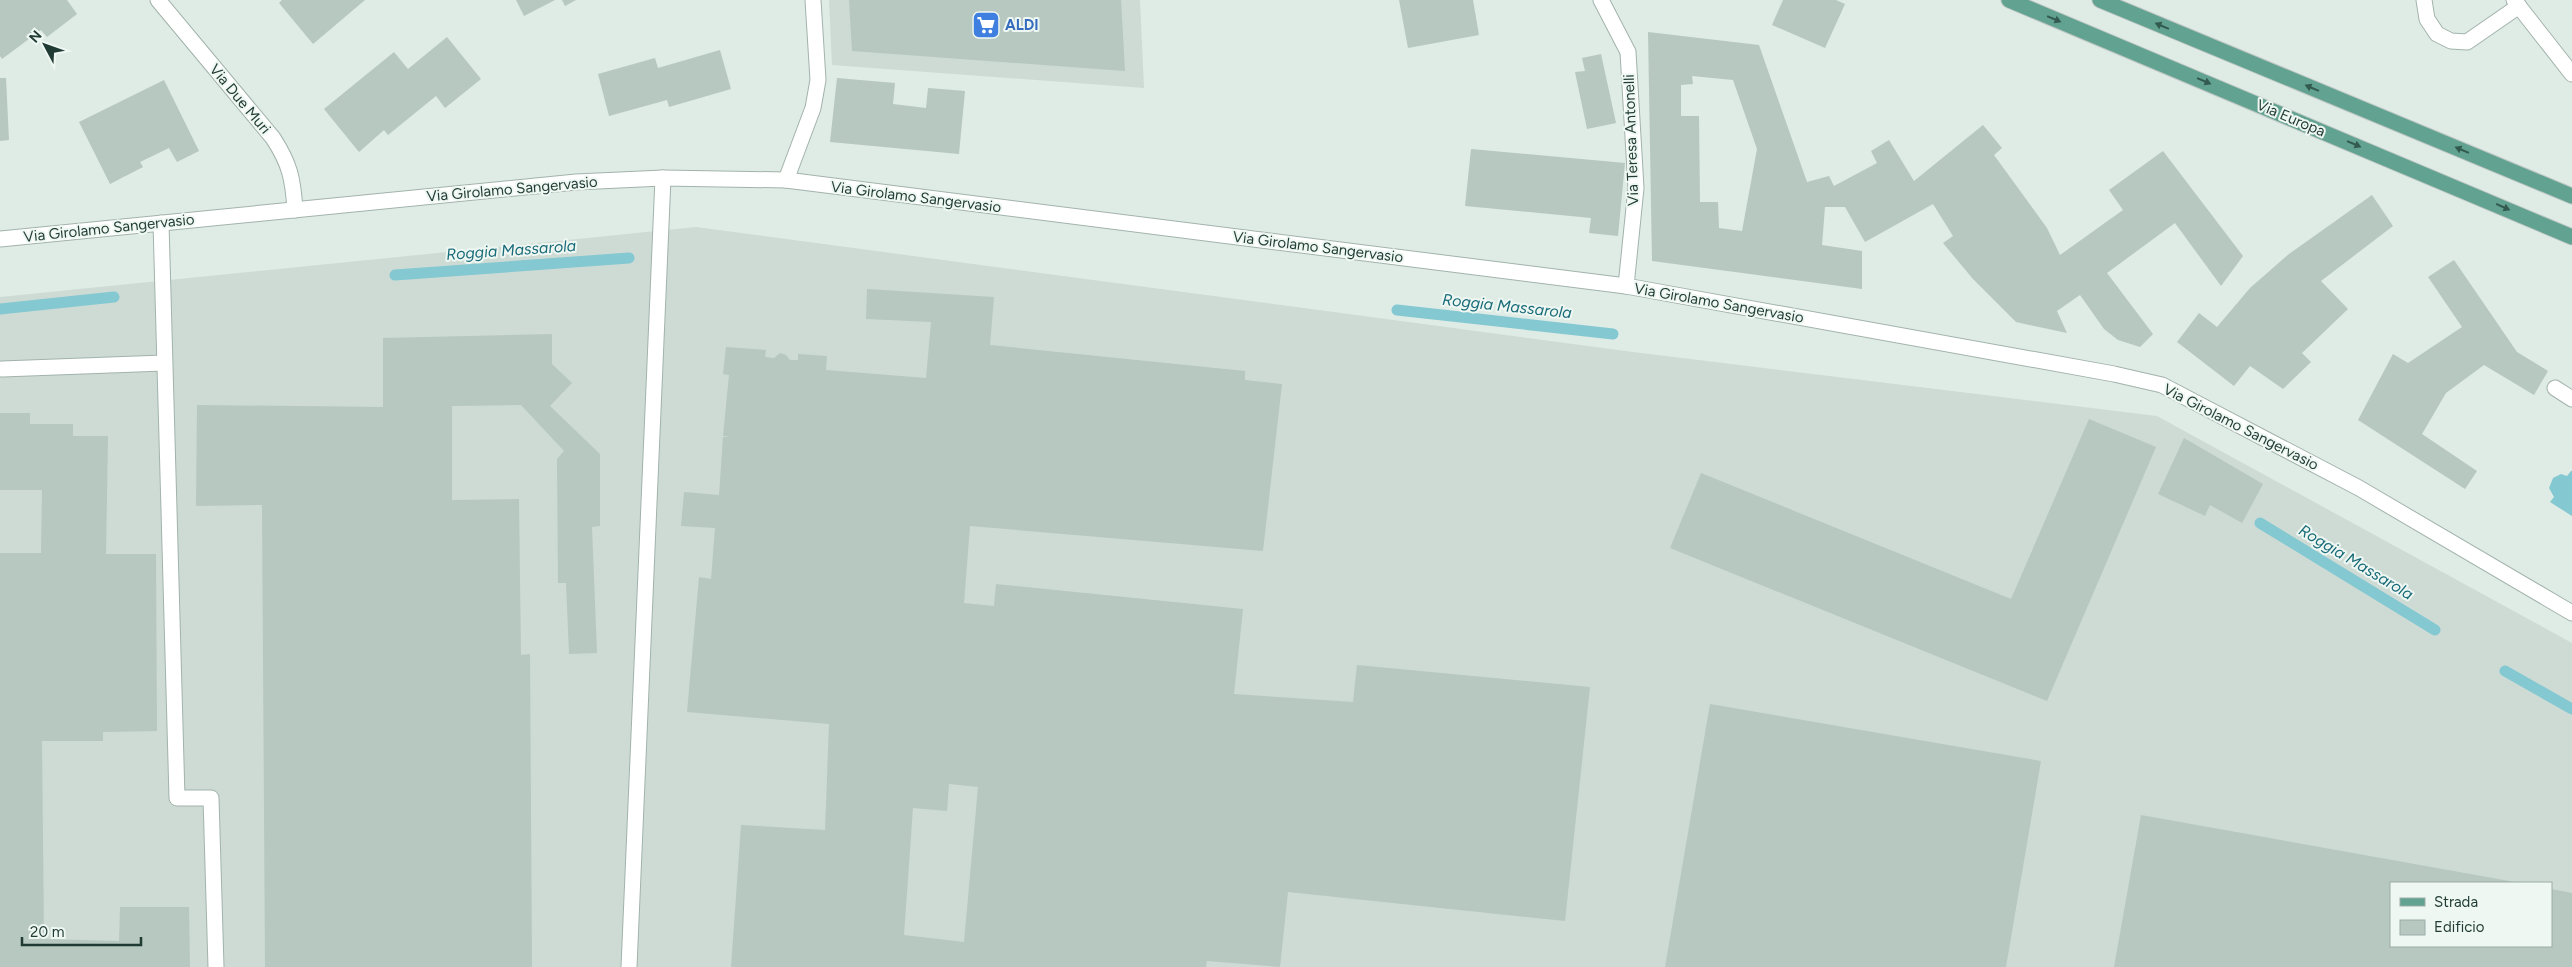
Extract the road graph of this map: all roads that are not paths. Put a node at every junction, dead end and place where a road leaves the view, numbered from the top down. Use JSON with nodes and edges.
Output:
{"nodes":[{"id":1,"x":158,"y":0,"type":"edge"},
{"id":2,"x":813,"y":0,"type":"edge"},
{"id":3,"x":1601,"y":0,"type":"edge"},
{"id":4,"x":2009,"y":0,"type":"edge"},
{"id":5,"x":2100,"y":0,"type":"edge"},
{"id":6,"x":2424,"y":0,"type":"edge"},
{"id":7,"x":2516,"y":3,"type":"edge"},
{"id":8,"x":2572,"y":74,"type":"edge"},
{"id":9,"x":663,"y":178,"type":"junction"},
{"id":10,"x":786,"y":180,"type":"junction"},
{"id":11,"x":2572,"y":196,"type":"edge"},
{"id":12,"x":295,"y":210,"type":"junction"},
{"id":13,"x":161,"y":223,"type":"junction"},
{"id":14,"x":2572,"y":237,"type":"edge"},
{"id":15,"x":0,"y":239,"type":"edge"},
{"id":16,"x":1626,"y":286,"type":"junction"},
{"id":17,"x":164,"y":363,"type":"junction"},
{"id":18,"x":2,"y":369,"type":"dead end"},
{"id":19,"x":2555,"y":388,"type":"dead end"},
{"id":20,"x":2572,"y":399,"type":"edge"},
{"id":21,"x":2572,"y":612,"type":"edge"},
{"id":22,"x":216,"y":967,"type":"edge"},
{"id":23,"x":629,"y":967,"type":"edge"}],
"edges":[{"from":1,"to":12,"type":"street","name":"Via Due Muri"},
{"from":2,"to":10,"type":"street"},
{"from":3,"to":16,"type":"street","name":"Via Teresa Antonelli"},
{"from":4,"to":14,"type":"main road","name":"Via Europa","one_way":true},
{"from":11,"to":5,"type":"main road","one_way":true},
{"from":6,"to":7,"type":"street"},
{"from":7,"to":8,"type":"street"},
{"from":9,"to":10,"type":"street","name":"Via Girolamo Sangervasio"},
{"from":9,"to":12,"type":"street","name":"Via Girolamo Sangervasio"},
{"from":9,"to":23,"type":"street"},
{"from":10,"to":16,"type":"street","name":"Via Girolamo Sangervasio"},
{"from":12,"to":13,"type":"street","name":"Via Girolamo Sangervasio"},
{"from":13,"to":15,"type":"street","name":"Via Girolamo Sangervasio"},
{"from":13,"to":17,"type":"street"},
{"from":16,"to":21,"type":"street","name":"Via Girolamo Sangervasio"},
{"from":17,"to":18,"type":"street"},
{"from":17,"to":22,"type":"street"},
{"from":19,"to":20,"type":"street"}]}
